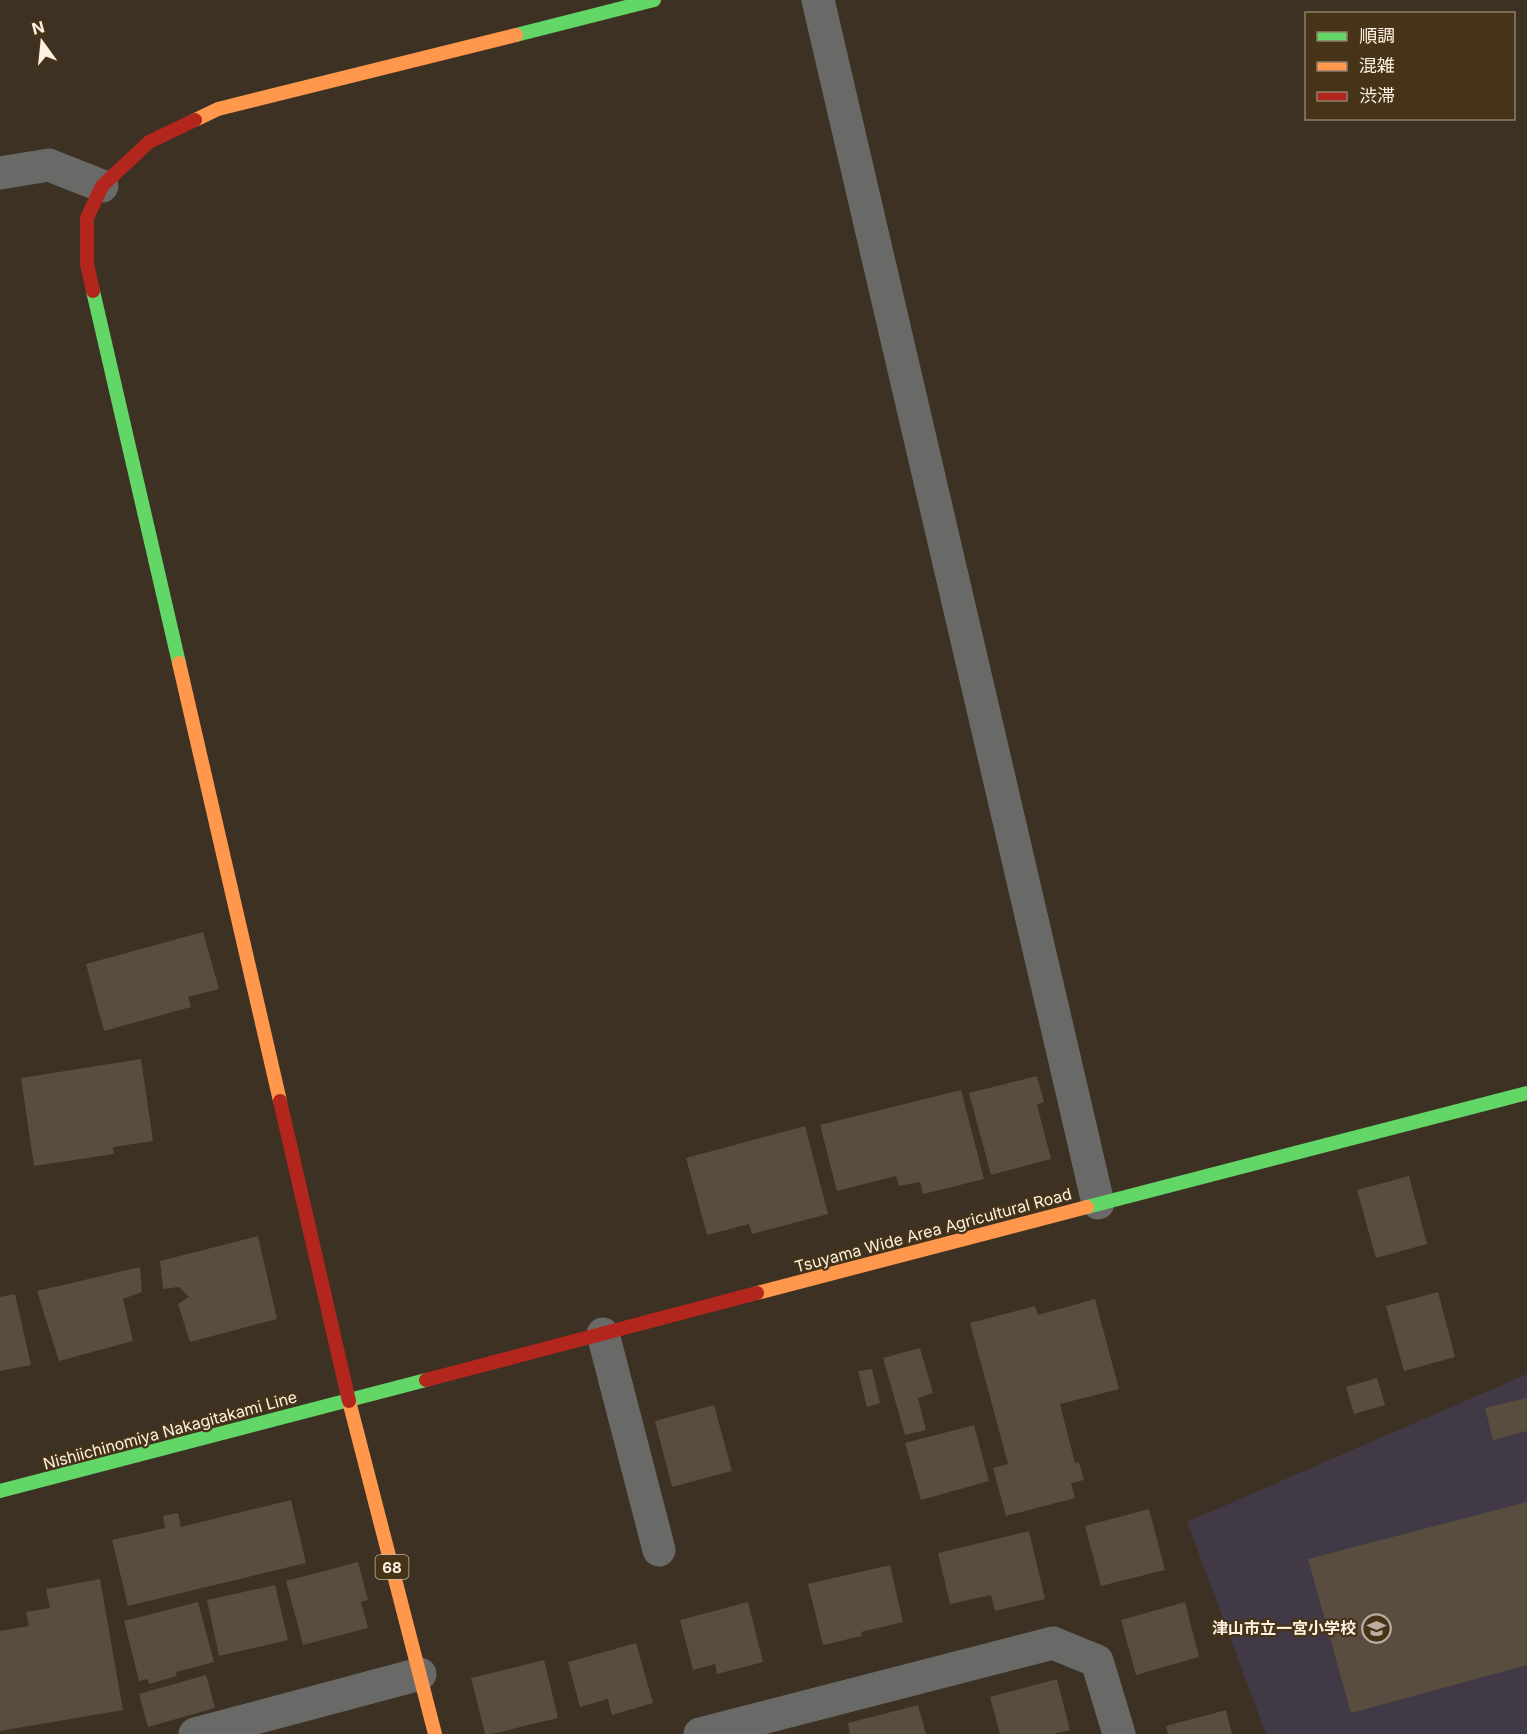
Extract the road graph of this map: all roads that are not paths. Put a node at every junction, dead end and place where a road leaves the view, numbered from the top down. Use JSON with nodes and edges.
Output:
{"nodes":[{"id":1,"x":654,"y":0,"type":"edge"},
{"id":2,"x":818,"y":0,"type":"edge"},
{"id":3,"x":0,"y":173,"type":"edge"},
{"id":4,"x":102,"y":186,"type":"junction"},
{"id":5,"x":1527,"y":1093,"type":"edge"},
{"id":6,"x":1098,"y":1203,"type":"junction"},
{"id":7,"x":603,"y":1334,"type":"junction"},
{"id":8,"x":349,"y":1401,"type":"junction"},
{"id":9,"x":0,"y":1491,"type":"edge"},
{"id":10,"x":659,"y":1550,"type":"dead end"},
{"id":11,"x":420,"y":1674,"type":"junction"},
{"id":12,"x":195,"y":1734,"type":"edge"},
{"id":13,"x":435,"y":1734,"type":"edge"},
{"id":14,"x":700,"y":1734,"type":"edge"},
{"id":15,"x":1119,"y":1734,"type":"edge"}],
"edges":[{"from":1,"to":4,"type":"street"},
{"from":2,"to":6,"type":"street"},
{"from":3,"to":4,"type":"street"},
{"from":4,"to":8,"type":"street"},
{"from":5,"to":6,"type":"street","name":"Tsuyama Wide Area Agricultural Road"},
{"from":6,"to":7,"type":"street","name":"Tsuyama Wide Area Agricultural Road"},
{"from":7,"to":8,"type":"street","name":"Tsuyama Wide Area Agricultural Road"},
{"from":7,"to":10,"type":"street"},
{"from":8,"to":9,"type":"street","name":"Nishiichinomiya Nakagitakami Line"},
{"from":8,"to":11,"type":"street","number":"68"},
{"from":11,"to":12,"type":"street"},
{"from":11,"to":13,"type":"street","number":"68"},
{"from":14,"to":15,"type":"street"}]}
